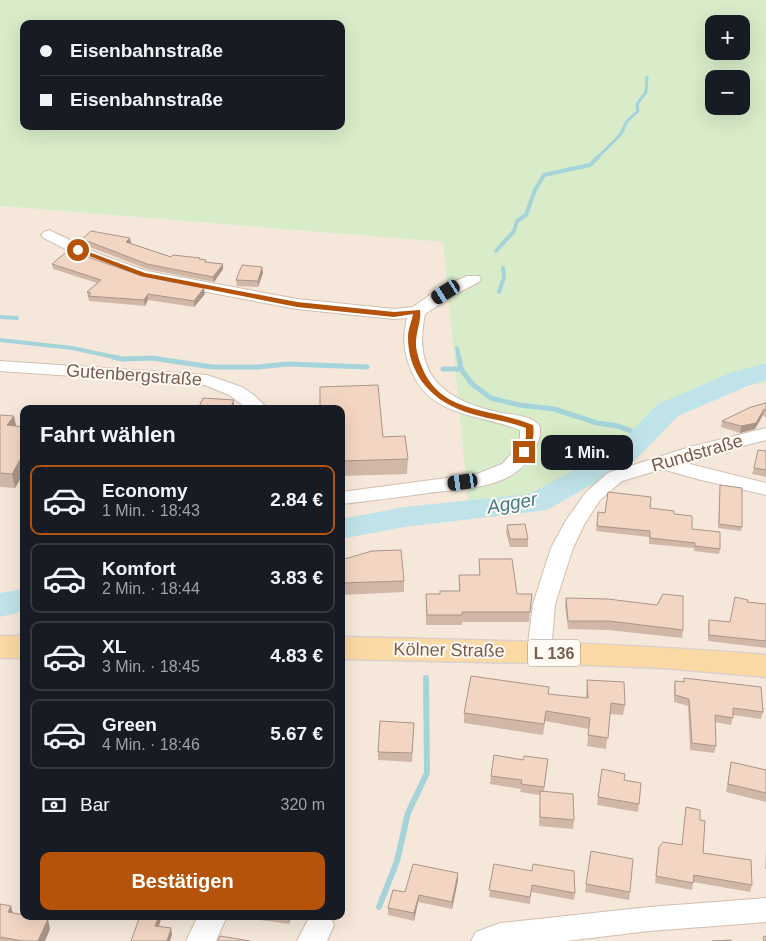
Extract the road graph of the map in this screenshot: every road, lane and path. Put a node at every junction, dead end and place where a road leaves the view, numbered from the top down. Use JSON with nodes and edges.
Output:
{"nodes":[{"id":1,"x":49,"y":236,"type":"dead end"},
{"id":2,"x":473,"y":279,"type":"dead end"},
{"id":3,"x":416,"y":317,"type":"junction"},
{"id":4,"x":0,"y":366,"type":"edge"},
{"id":5,"x":254,"y":405,"type":"edge"},
{"id":6,"x":766,"y":434,"type":"edge"},
{"id":7,"x":661,"y":462,"type":"junction"},
{"id":8,"x":766,"y":489,"type":"edge"},
{"id":9,"x":345,"y":497,"type":"edge"},
{"id":10,"x":0,"y":647,"type":"edge"},
{"id":11,"x":20,"y":647,"type":"edge"},
{"id":12,"x":345,"y":648,"type":"edge"},
{"id":13,"x":540,"y":652,"type":"junction"},
{"id":14,"x":766,"y":666,"type":"edge"},
{"id":15,"x":766,"y":910,"type":"edge"},
{"id":16,"x":211,"y":920,"type":"edge"},
{"id":17,"x":201,"y":941,"type":"edge"},
{"id":18,"x":486,"y":941,"type":"edge"}],
"edges":[{"from":1,"to":3,"type":"street"},
{"from":2,"to":3,"type":"street"},
{"from":3,"to":9,"type":"street"},
{"from":4,"to":5,"type":"street","name":"Gutenbergstraße"},
{"from":6,"to":7,"type":"street","name":"Rundstraße"},
{"from":7,"to":8,"type":"street"},
{"from":7,"to":13,"type":"street","name":"Rundstraße"},
{"from":10,"to":11,"type":"main road"},
{"from":12,"to":13,"type":"main road","name":"Kölner Straße","number":"L 136"},
{"from":13,"to":14,"type":"main road","name":"Kölner Straße","number":"L 136"},
{"from":15,"to":18,"type":"street"},
{"from":16,"to":17,"type":"street"}]}
